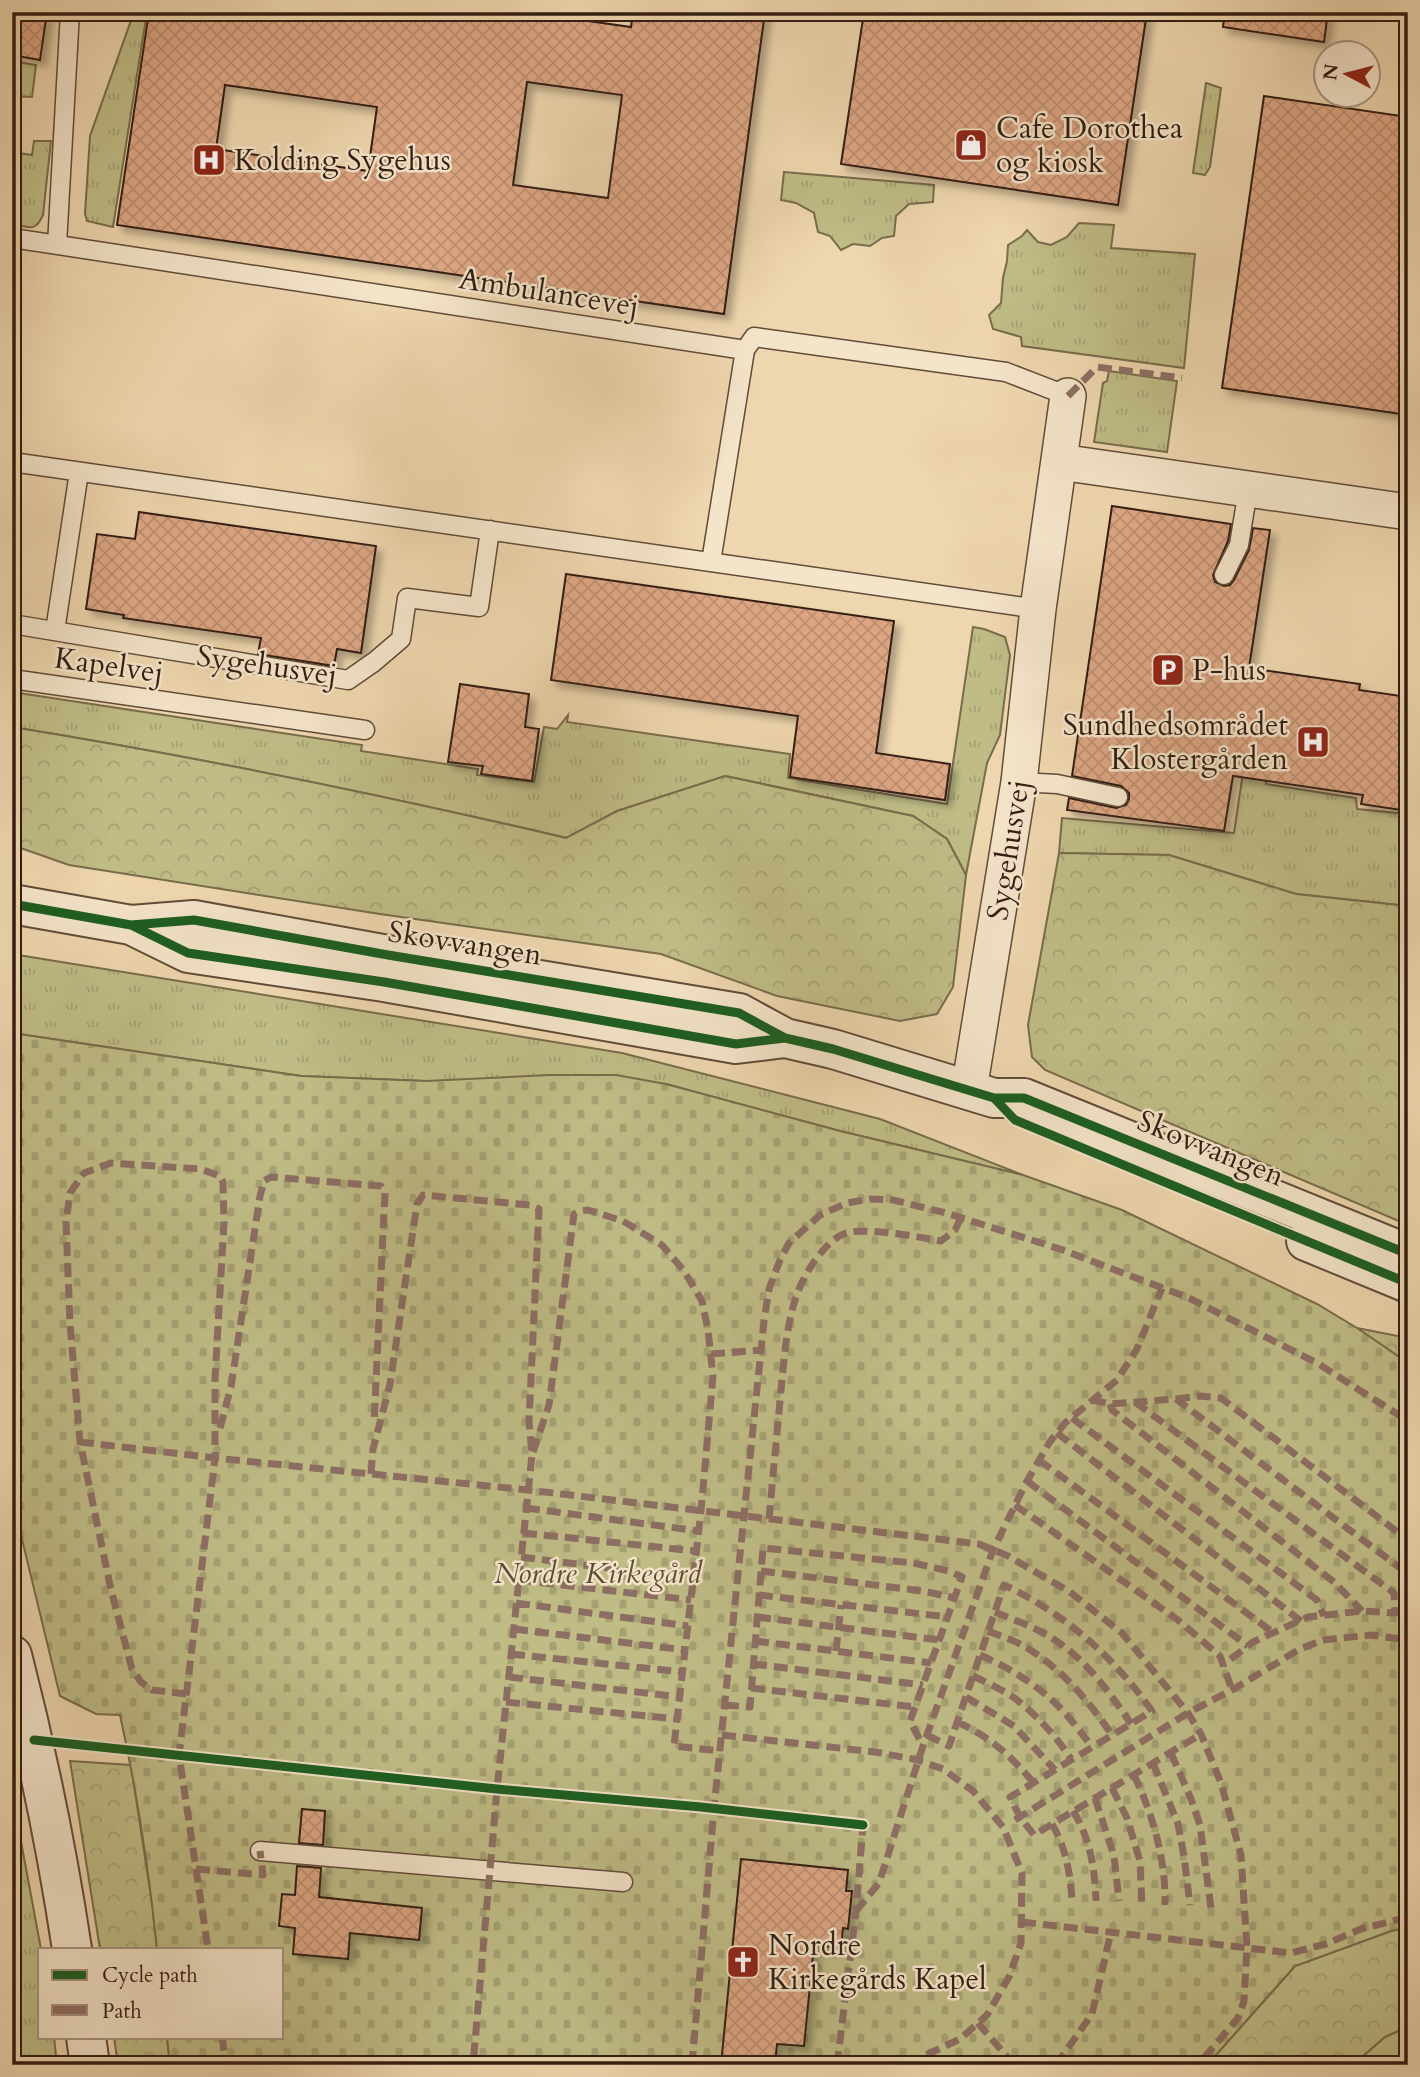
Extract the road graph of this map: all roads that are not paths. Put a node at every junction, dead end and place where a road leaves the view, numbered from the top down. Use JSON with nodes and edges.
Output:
{"nodes":[{"id":1,"x":70,"y":12,"type":"edge"},
{"id":2,"x":12,"y":238,"type":"edge"},
{"id":3,"x":57,"y":245,"type":"junction"},
{"id":4,"x":745,"y":350,"type":"junction"},
{"id":5,"x":1068,"y":396,"type":"joint"},
{"id":6,"x":12,"y":462,"type":"edge"},
{"id":7,"x":1060,"y":462,"type":"junction"},
{"id":8,"x":79,"y":472,"type":"junction"},
{"id":9,"x":1248,"y":490,"type":"junction"},
{"id":10,"x":1408,"y":512,"type":"edge"},
{"id":11,"x":490,"y":530,"type":"junction"},
{"id":12,"x":711,"y":562,"type":"junction"},
{"id":13,"x":1224,"y":575,"type":"dead end"},
{"id":14,"x":1038,"y":609,"type":"junction"},
{"id":15,"x":12,"y":624,"type":"edge"},
{"id":16,"x":55,"y":631,"type":"junction"},
{"id":17,"x":12,"y":679,"type":"edge"},
{"id":18,"x":365,"y":730,"type":"dead end"},
{"id":19,"x":1019,"y":782,"type":"junction"},
{"id":20,"x":1118,"y":797,"type":"dead end"},
{"id":21,"x":12,"y":904,"type":"edge"},
{"id":22,"x":982,"y":1094,"type":"junction"},
{"id":23,"x":1408,"y":1254,"type":"edge"},
{"id":24,"x":1408,"y":1283,"type":"edge"},
{"id":25,"x":12,"y":1655,"type":"edge"},
{"id":26,"x":260,"y":1851,"type":"dead end"},
{"id":27,"x":624,"y":1882,"type":"dead end"},
{"id":28,"x":72,"y":1948,"type":"edge"},
{"id":29,"x":86,"y":2038,"type":"edge"},
{"id":30,"x":90,"y":2065,"type":"edge"}],
"edges":[{"from":1,"to":3,"type":"lane"},
{"from":2,"to":3,"type":"lane","name":"Ambulancevej"},
{"from":3,"to":4,"type":"lane","name":"Ambulancevej"},
{"from":4,"to":5,"type":"lane","name":"Ambulancevej"},
{"from":4,"to":12,"type":"lane"},
{"from":5,"to":7,"type":"street"},
{"from":6,"to":8,"type":"lane"},
{"from":7,"to":9,"type":"street"},
{"from":7,"to":14,"type":"street","name":"Sygehusvej"},
{"from":8,"to":11,"type":"lane"},
{"from":8,"to":16,"type":"lane"},
{"from":9,"to":10,"type":"street"},
{"from":9,"to":13,"type":"lane"},
{"from":11,"to":12,"type":"lane"},
{"from":11,"to":16,"type":"lane","name":"Sygehusvej"},
{"from":12,"to":14,"type":"lane"},
{"from":14,"to":19,"type":"street","name":"Sygehusvej"},
{"from":15,"to":16,"type":"lane","name":"Sygehusvej"},
{"from":17,"to":18,"type":"lane","name":"Kapelvej"},
{"from":19,"to":20,"type":"lane"},
{"from":19,"to":22,"type":"street","name":"Sygehusvej"},
{"from":21,"to":22,"type":"street","name":"Skovvangen"},
{"from":22,"to":23,"type":"street","name":"Skovvangen"},
{"from":22,"to":24,"type":"street","name":"Skovvangen"},
{"from":25,"to":28,"type":"street"},
{"from":26,"to":27,"type":"lane"},
{"from":29,"to":30,"type":"street"}]}
